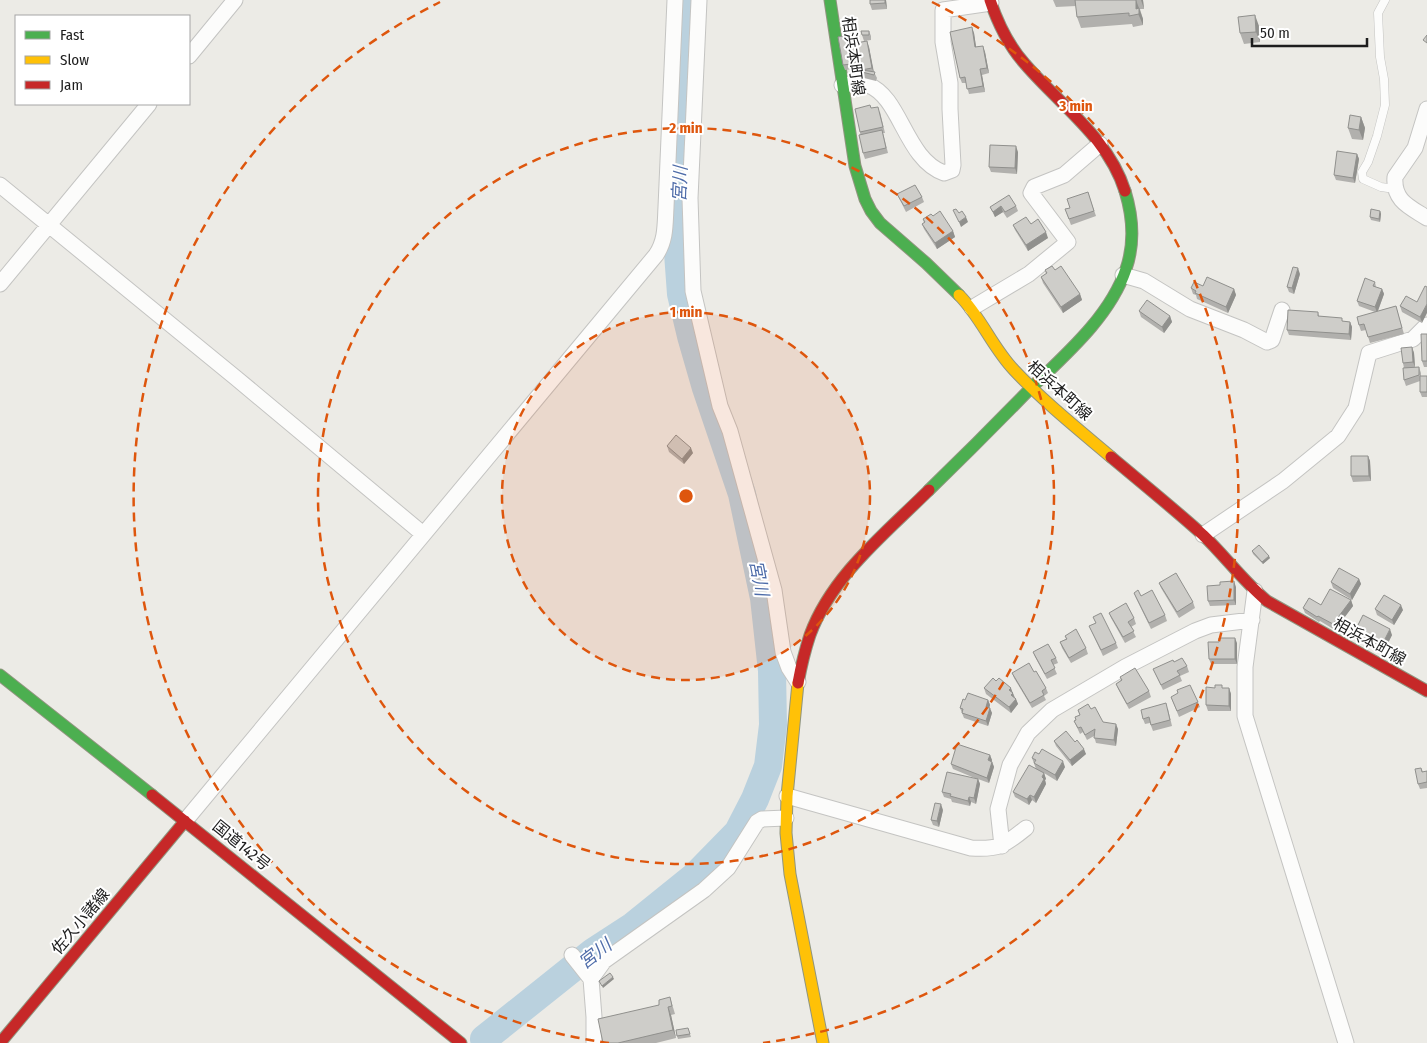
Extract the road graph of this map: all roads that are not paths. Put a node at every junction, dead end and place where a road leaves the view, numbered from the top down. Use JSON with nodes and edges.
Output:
{"nodes":[{"id":1,"x":235,"y":0,"type":"edge"},
{"id":2,"x":675,"y":0,"type":"edge"},
{"id":3,"x":699,"y":0,"type":"edge"},
{"id":4,"x":830,"y":0,"type":"edge"},
{"id":5,"x":1385,"y":0,"type":"edge"},
{"id":6,"x":991,"y":2,"type":"edge"},
{"id":7,"x":190,"y":55,"type":"edge"},
{"id":8,"x":842,"y":85,"type":"junction"},
{"id":9,"x":148,"y":105,"type":"edge"},
{"id":10,"x":1427,"y":109,"type":"edge"},
{"id":11,"x":1100,"y":144,"type":"junction"},
{"id":12,"x":0,"y":185,"type":"edge"},
{"id":13,"x":1395,"y":189,"type":"junction"},
{"id":14,"x":1427,"y":218,"type":"edge"},
{"id":15,"x":48,"y":225,"type":"junction"},
{"id":16,"x":1123,"y":275,"type":"junction"},
{"id":17,"x":0,"y":284,"type":"edge"},
{"id":18,"x":972,"y":308,"type":"junction"},
{"id":19,"x":1282,"y":310,"type":"dead end"},
{"id":20,"x":1427,"y":325,"type":"edge"},
{"id":21,"x":1032,"y":386,"type":"junction"},
{"id":22,"x":423,"y":534,"type":"junction"},
{"id":23,"x":1203,"y":535,"type":"junction"},
{"id":24,"x":1255,"y":591,"type":"junction"},
{"id":25,"x":1252,"y":620,"type":"junction"},
{"id":26,"x":0,"y":675,"type":"edge"},
{"id":27,"x":798,"y":682,"type":"junction"},
{"id":28,"x":1427,"y":691,"type":"edge"},
{"id":29,"x":787,"y":796,"type":"junction"},
{"id":30,"x":786,"y":818,"type":"junction"},
{"id":31,"x":185,"y":821,"type":"junction"},
{"id":32,"x":1026,"y":828,"type":"dead end"},
{"id":33,"x":1002,"y":846,"type":"junction"},
{"id":34,"x":574,"y":957,"type":"dead end"},
{"id":35,"x":588,"y":976,"type":"junction"},
{"id":36,"x":0,"y":1043,"type":"edge"},
{"id":37,"x":461,"y":1043,"type":"edge"},
{"id":38,"x":594,"y":1043,"type":"edge"},
{"id":39,"x":823,"y":1043,"type":"edge"},
{"id":40,"x":1346,"y":1043,"type":"edge"}],
"edges":[{"from":1,"to":7,"type":"street"},
{"from":2,"to":22,"type":"street"},
{"from":3,"to":27,"type":"street"},
{"from":4,"to":8,"type":"main road","name":"相浜本町線"},
{"from":5,"to":13,"type":"lane"},
{"from":6,"to":8,"type":"street"},
{"from":6,"to":11,"type":"main road"},
{"from":8,"to":18,"type":"main road","name":"相浜本町線"},
{"from":9,"to":15,"type":"street"},
{"from":10,"to":13,"type":"street"},
{"from":11,"to":16,"type":"main road"},
{"from":11,"to":18,"type":"street"},
{"from":12,"to":15,"type":"street"},
{"from":13,"to":14,"type":"street"},
{"from":15,"to":17,"type":"street"},
{"from":15,"to":22,"type":"street"},
{"from":16,"to":19,"type":"street"},
{"from":16,"to":21,"type":"main road"},
{"from":18,"to":21,"type":"main road","name":"相浜本町線"},
{"from":20,"to":23,"type":"street"},
{"from":21,"to":23,"type":"main road","name":"相浜本町線"},
{"from":21,"to":27,"type":"main road"},
{"from":22,"to":31,"type":"street"},
{"from":23,"to":24,"type":"main road","name":"相浜本町線"},
{"from":24,"to":25,"type":"street"},
{"from":24,"to":28,"type":"main road","name":"相浜本町線"},
{"from":25,"to":33,"type":"street"},
{"from":25,"to":40,"type":"street"},
{"from":26,"to":31,"type":"main road","name":"国道142号"},
{"from":27,"to":29,"type":"main road"},
{"from":29,"to":30,"type":"main road"},
{"from":29,"to":33,"type":"street"},
{"from":30,"to":35,"type":"street"},
{"from":30,"to":39,"type":"main road"},
{"from":31,"to":36,"type":"main road","name":"佐久小諸線"},
{"from":31,"to":37,"type":"main road","name":"国道142号"},
{"from":32,"to":33,"type":"street"},
{"from":34,"to":35,"type":"street"},
{"from":35,"to":38,"type":"street"}]}
